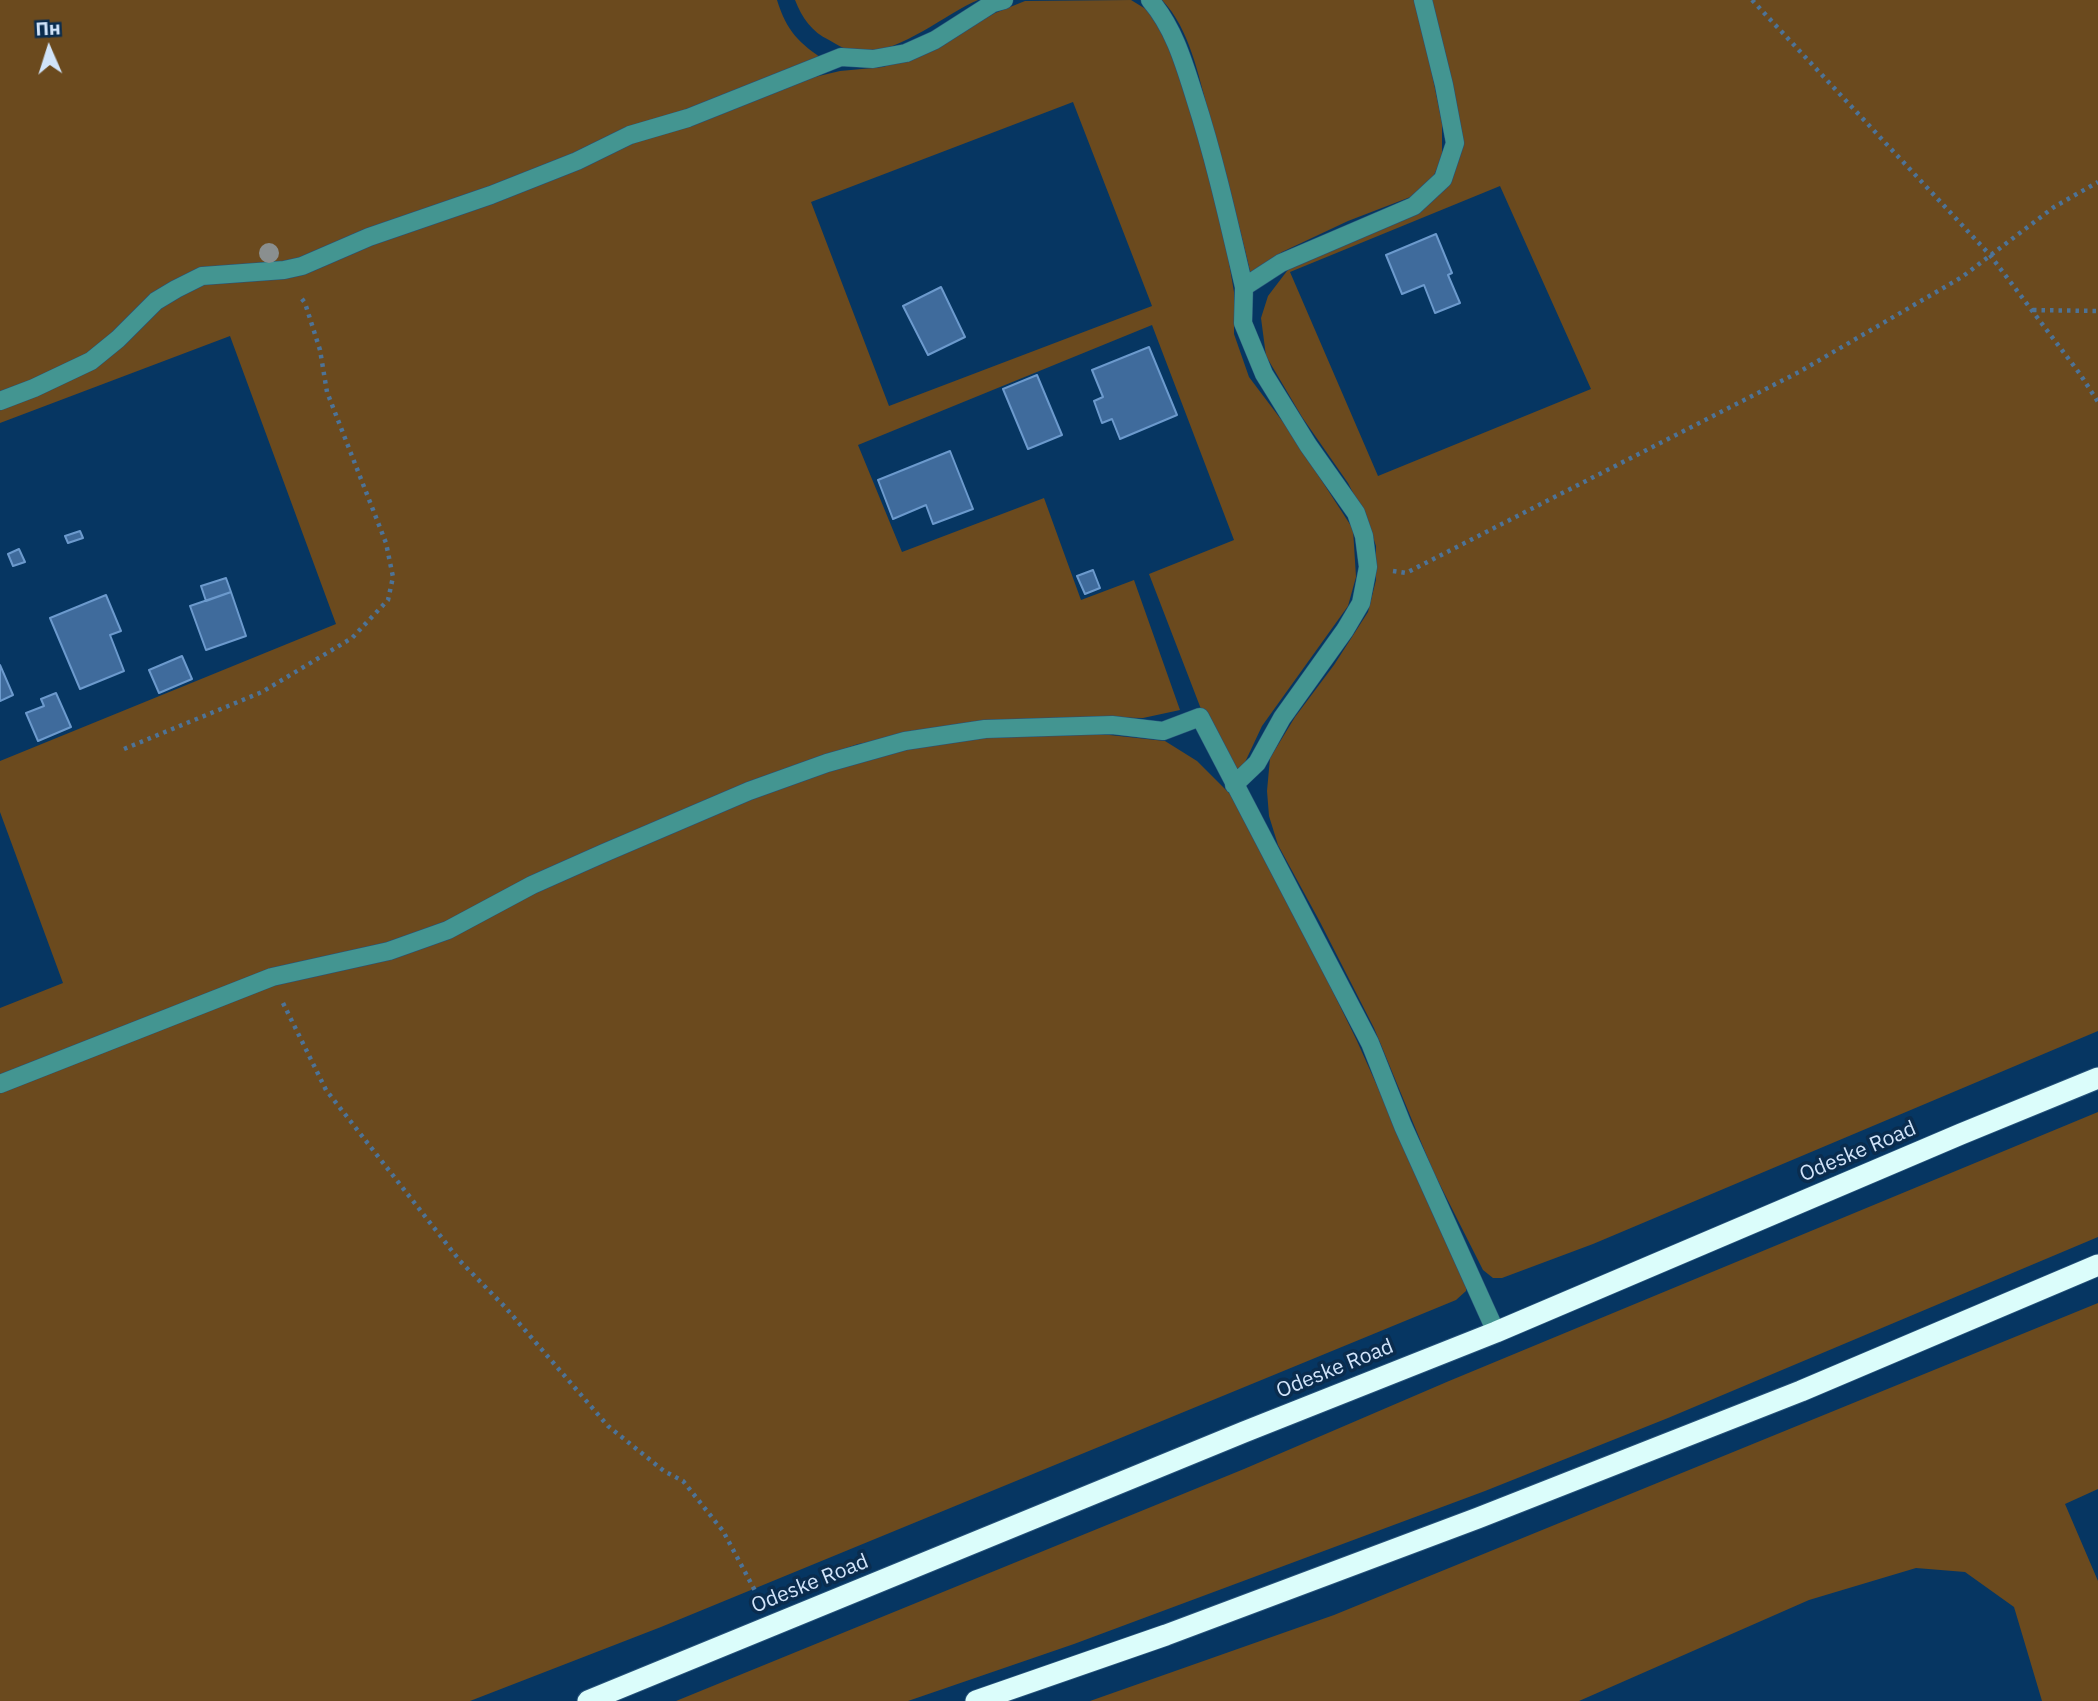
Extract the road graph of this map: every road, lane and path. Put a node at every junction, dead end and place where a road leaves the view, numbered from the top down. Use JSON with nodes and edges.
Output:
{"nodes":[{"id":1,"x":1004,"y":0,"type":"edge"},
{"id":2,"x":1150,"y":0,"type":"edge"},
{"id":3,"x":1423,"y":0,"type":"edge"},
{"id":4,"x":1752,"y":0,"type":"edge"},
{"id":5,"x":2098,"y":182,"type":"edge"},
{"id":6,"x":1990,"y":255,"type":"junction"},
{"id":7,"x":284,"y":270,"type":"junction"},
{"id":8,"x":1244,"y":287,"type":"junction"},
{"id":9,"x":2032,"y":310,"type":"junction"},
{"id":10,"x":2098,"y":311,"type":"edge"},
{"id":11,"x":0,"y":401,"type":"edge"},
{"id":12,"x":2098,"y":402,"type":"edge"},
{"id":13,"x":1368,"y":567,"type":"junction"},
{"id":14,"x":124,"y":749,"type":"dead end"},
{"id":15,"x":1234,"y":785,"type":"junction"},
{"id":16,"x":272,"y":977,"type":"junction"},
{"id":17,"x":2098,"y":1078,"type":"edge"},
{"id":18,"x":0,"y":1084,"type":"edge"},
{"id":19,"x":2098,"y":1265,"type":"edge"},
{"id":20,"x":1496,"y":1332,"type":"junction"},
{"id":21,"x":772,"y":1626,"type":"junction"},
{"id":22,"x":588,"y":1701,"type":"edge"},
{"id":23,"x":976,"y":1701,"type":"edge"}],
"edges":[{"from":1,"to":7,"type":"lane"},
{"from":2,"to":8,"type":"lane"},
{"from":3,"to":8,"type":"lane"},
{"from":4,"to":6,"type":"path"},
{"from":5,"to":6,"type":"path"},
{"from":6,"to":9,"type":"path"},
{"from":6,"to":13,"type":"path"},
{"from":7,"to":11,"type":"lane"},
{"from":7,"to":14,"type":"path"},
{"from":8,"to":13,"type":"lane"},
{"from":9,"to":10,"type":"path"},
{"from":9,"to":12,"type":"path"},
{"from":13,"to":15,"type":"lane"},
{"from":15,"to":16,"type":"lane"},
{"from":15,"to":20,"type":"lane"},
{"from":16,"to":18,"type":"lane"},
{"from":16,"to":21,"type":"path"},
{"from":17,"to":20,"type":"highway","name":"Odeske Road"},
{"from":19,"to":23,"type":"highway"},
{"from":20,"to":21,"type":"highway","name":"Odeske Road"},
{"from":21,"to":22,"type":"highway","name":"Odeske Road"}]}
